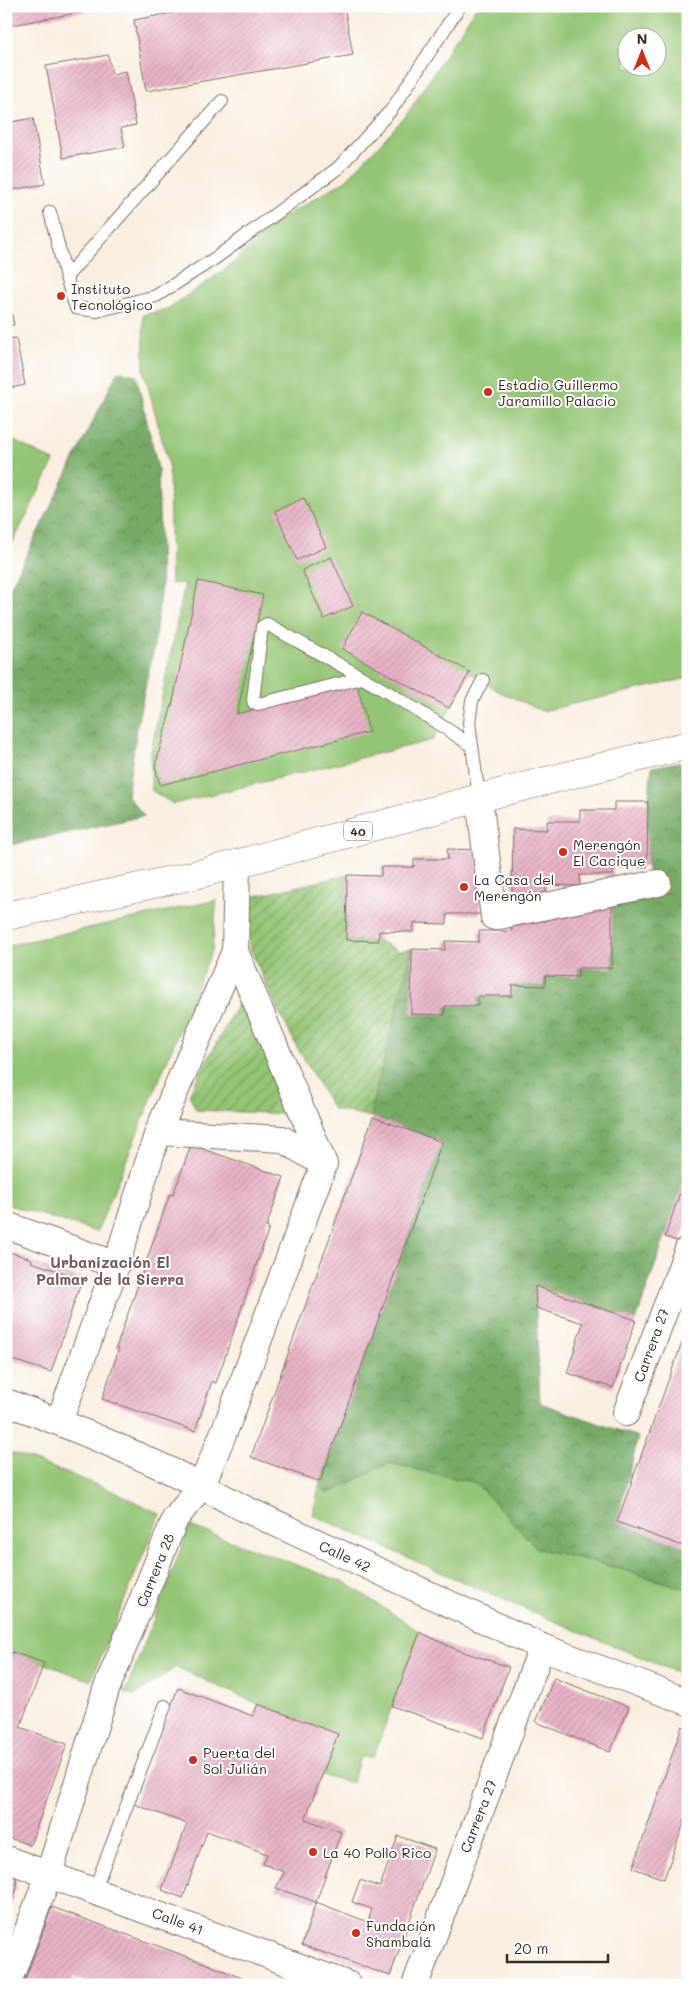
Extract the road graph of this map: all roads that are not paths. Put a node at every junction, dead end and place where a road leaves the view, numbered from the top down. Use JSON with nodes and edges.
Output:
{"nodes":[{"id":1,"x":460,"y":6,"type":"edge"},
{"id":2,"x":222,"y":101,"type":"dead end"},
{"id":3,"x":50,"y":212,"type":"dead end"},
{"id":4,"x":66,"y":277,"type":"junction"},
{"id":5,"x":362,"y":678,"type":"junction"},
{"id":6,"x":483,"y":680,"type":"dead end"},
{"id":7,"x":688,"y":745,"type":"edge"},
{"id":8,"x":472,"y":746,"type":"junction"},
{"id":9,"x":480,"y":798,"type":"junction"},
{"id":10,"x":237,"y":864,"type":"junction"},
{"id":11,"x":658,"y":883,"type":"dead end"},
{"id":12,"x":6,"y":916,"type":"edge"},
{"id":13,"x":235,"y":951,"type":"junction"},
{"id":14,"x":158,"y":1132,"type":"junction"},
{"id":15,"x":324,"y":1164,"type":"junction"},
{"id":16,"x":6,"y":1225,"type":"edge"},
{"id":17,"x":688,"y":1249,"type":"edge"},
{"id":18,"x":116,"y":1265,"type":"junction"},
{"id":19,"x":678,"y":1304,"type":"edge"},
{"id":20,"x":6,"y":1402,"type":"edge"},
{"id":21,"x":626,"y":1413,"type":"dead end"},
{"id":22,"x":59,"y":1422,"type":"junction"},
{"id":23,"x":202,"y":1485,"type":"junction"},
{"id":24,"x":542,"y":1647,"type":"junction"},
{"id":25,"x":688,"y":1702,"type":"edge"},
{"id":26,"x":165,"y":1706,"type":"dead end"},
{"id":27,"x":6,"y":1858,"type":"edge"},
{"id":28,"x":49,"y":1874,"type":"junction"},
{"id":29,"x":94,"y":1891,"type":"junction"},
{"id":30,"x":7,"y":1985,"type":"edge"},
{"id":31,"x":349,"y":1985,"type":"edge"},
{"id":32,"x":415,"y":1985,"type":"edge"}],
"edges":[{"from":1,"to":4,"type":"lane"},
{"from":2,"to":4,"type":"lane"},
{"from":3,"to":4,"type":"lane"},
{"from":5,"to":5,"type":"lane"},
{"from":5,"to":8,"type":"lane"},
{"from":6,"to":8,"type":"lane"},
{"from":7,"to":9,"type":"main road","number":"40"},
{"from":8,"to":9,"type":"lane"},
{"from":9,"to":10,"type":"main road","number":"40"},
{"from":9,"to":11,"type":"street"},
{"from":10,"to":12,"type":"main road","number":"40"},
{"from":10,"to":13,"type":"street"},
{"from":13,"to":14,"type":"street"},
{"from":13,"to":15,"type":"street"},
{"from":14,"to":15,"type":"street"},
{"from":14,"to":18,"type":"street"},
{"from":15,"to":23,"type":"street","name":"Carrera 28"},
{"from":16,"to":18,"type":"street"},
{"from":17,"to":19,"type":"street","name":"Carrera 27"},
{"from":18,"to":22,"type":"street"},
{"from":19,"to":21,"type":"street","name":"Carrera 27"},
{"from":20,"to":22,"type":"street","name":"Calle 42"},
{"from":22,"to":23,"type":"street","name":"Calle 42"},
{"from":23,"to":24,"type":"street","name":"Calle 42"},
{"from":23,"to":28,"type":"street","name":"Carrera 28"},
{"from":24,"to":25,"type":"street","name":"Calle 42"},
{"from":24,"to":32,"type":"street","name":"Carrera 27"},
{"from":26,"to":29,"type":"lane"},
{"from":27,"to":28,"type":"street","name":"Calle 41"},
{"from":28,"to":29,"type":"street","name":"Calle 41"},
{"from":28,"to":30,"type":"street","name":"Carrera 28"},
{"from":29,"to":31,"type":"street","name":"Calle 41"}]}
